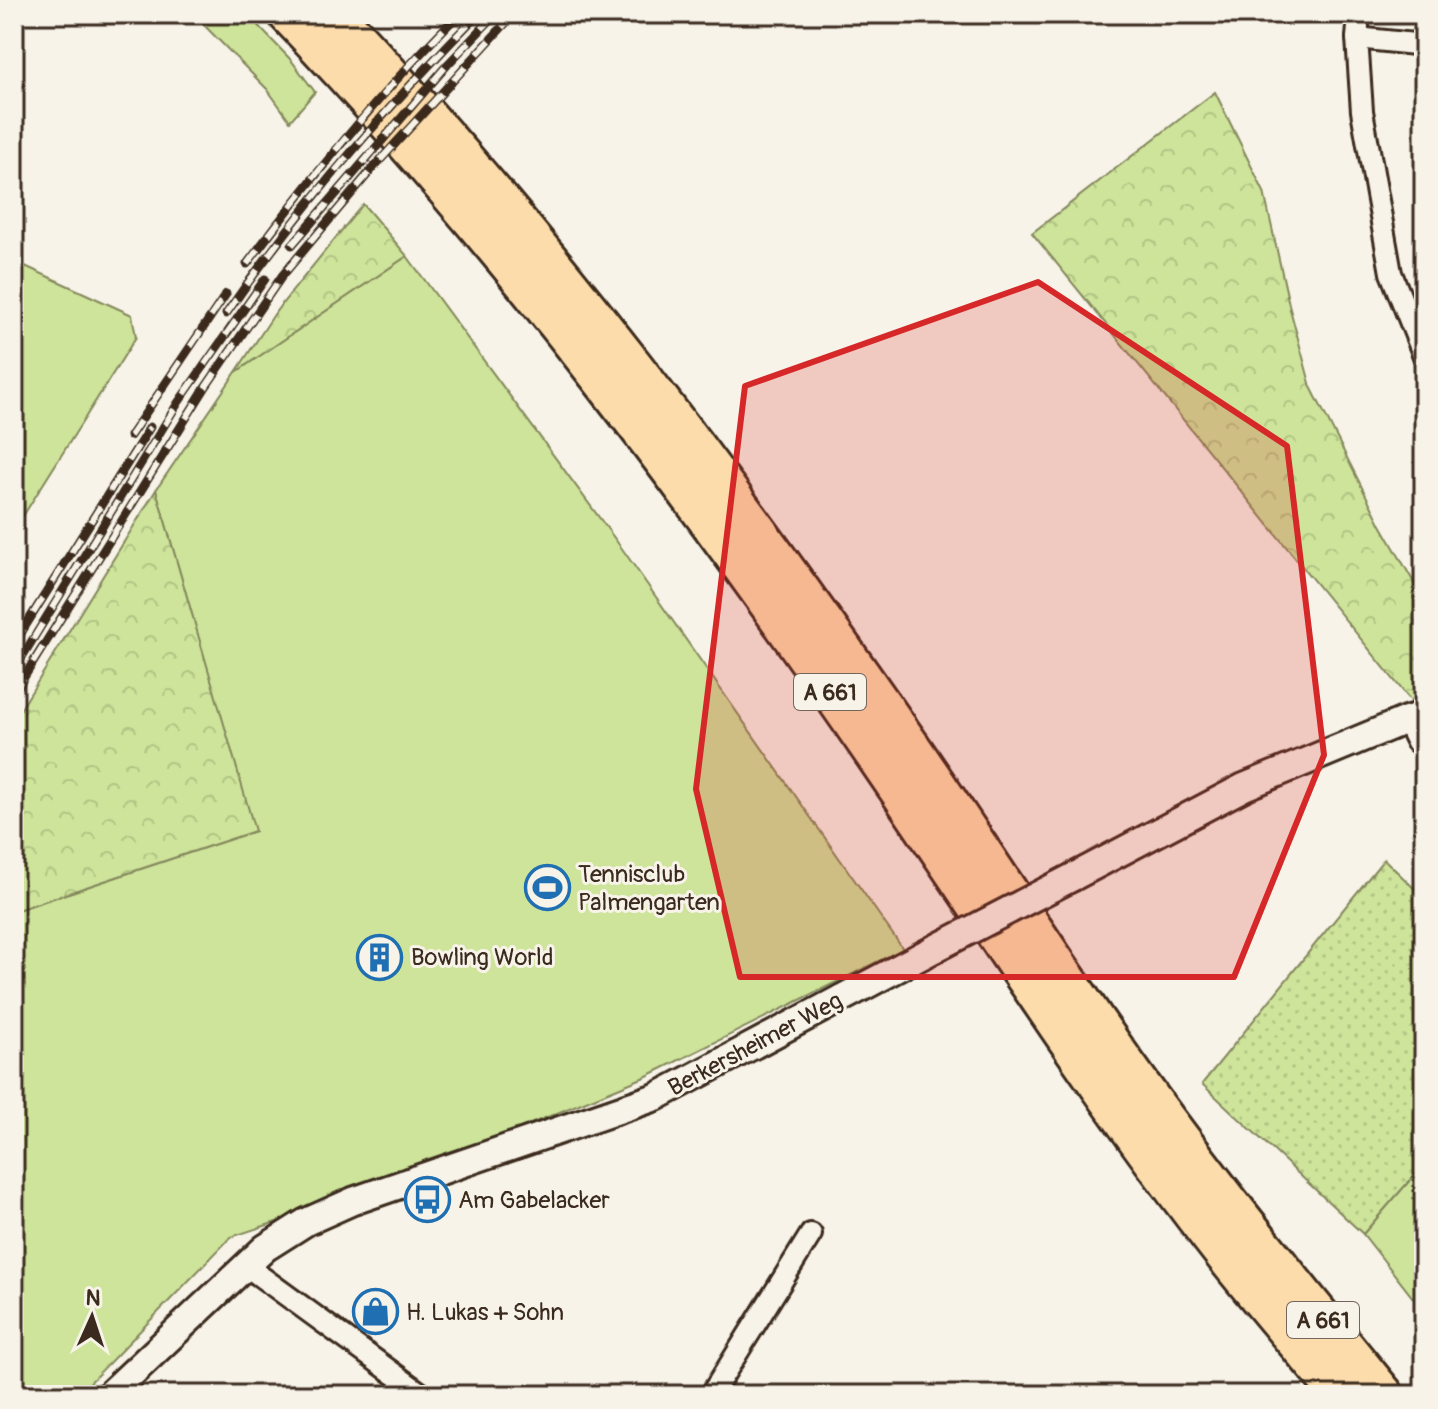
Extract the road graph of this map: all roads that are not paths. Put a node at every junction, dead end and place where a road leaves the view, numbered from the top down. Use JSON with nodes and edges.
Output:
{"nodes":[{"id":1,"x":288,"y":14,"type":"edge"},
{"id":2,"x":334,"y":14,"type":"edge"},
{"id":3,"x":1359,"y":14,"type":"edge"},
{"id":4,"x":1357,"y":38,"type":"junction"},
{"id":5,"x":1424,"y":45,"type":"edge"},
{"id":6,"x":1424,"y":356,"type":"edge"},
{"id":7,"x":1415,"y":718,"type":"edge"},
{"id":8,"x":1424,"y":747,"type":"edge"},
{"id":9,"x":811,"y":1234,"type":"dead end"},
{"id":10,"x":245,"y":1265,"type":"junction"},
{"id":11,"x":109,"y":1395,"type":"edge"},
{"id":12,"x":423,"y":1395,"type":"edge"},
{"id":13,"x":711,"y":1395,"type":"edge"},
{"id":14,"x":1341,"y":1395,"type":"edge"},
{"id":15,"x":1384,"y":1395,"type":"edge"}],
"edges":[{"from":1,"to":14,"type":"highway","number":"A 661"},
{"from":2,"to":15,"type":"highway","number":"A 661"},
{"from":3,"to":4,"type":"street"},
{"from":4,"to":5,"type":"street"},
{"from":4,"to":6,"type":"street"},
{"from":7,"to":8,"type":"street"},
{"from":7,"to":10,"type":"street","name":"Berkersheimer Weg","bridge":true},
{"from":9,"to":13,"type":"street"},
{"from":10,"to":11,"type":"street","name":"Berkersheimer Weg"},
{"from":10,"to":12,"type":"street"}]}
